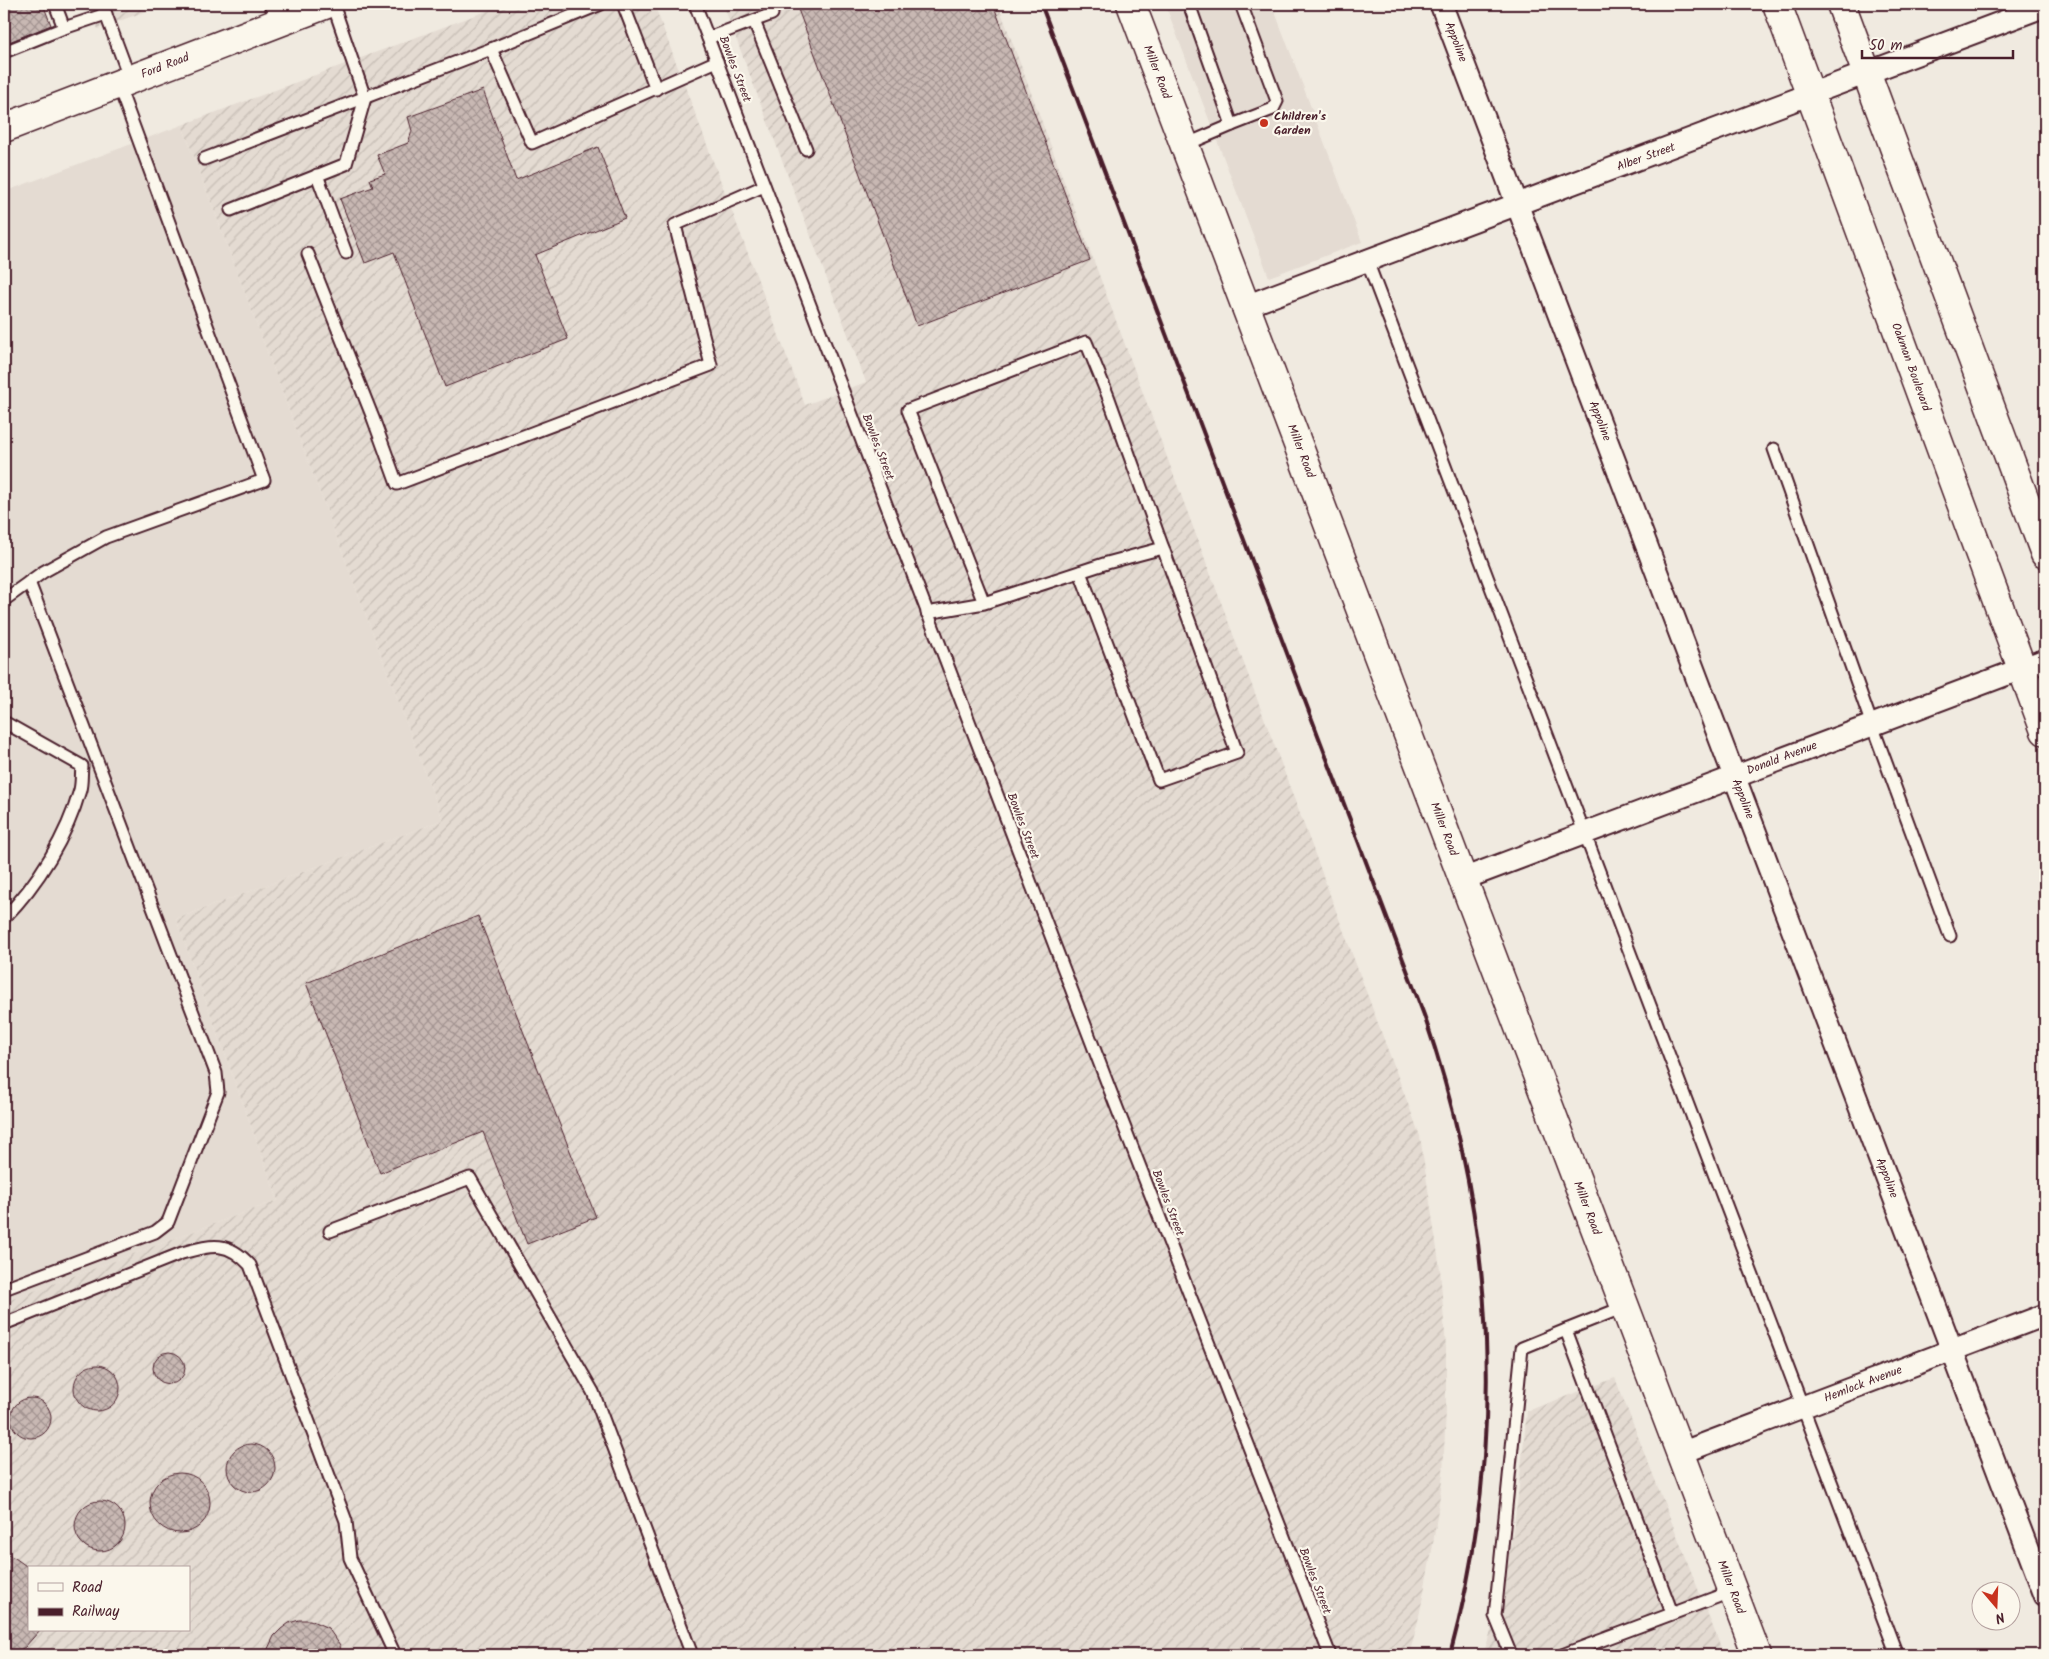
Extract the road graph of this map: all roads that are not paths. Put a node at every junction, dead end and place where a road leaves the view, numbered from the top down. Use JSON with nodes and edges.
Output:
{"nodes":[{"id":1,"x":55,"y":4,"type":"edge"},
{"id":2,"x":327,"y":4,"type":"edge"},
{"id":3,"x":332,"y":4,"type":"edge"},
{"id":4,"x":601,"y":4,"type":"edge"},
{"id":5,"x":623,"y":4,"type":"edge"},
{"id":6,"x":695,"y":4,"type":"edge"},
{"id":7,"x":1131,"y":4,"type":"edge"},
{"id":8,"x":1188,"y":4,"type":"edge"},
{"id":9,"x":1241,"y":4,"type":"edge"},
{"id":10,"x":1441,"y":4,"type":"edge"},
{"id":11,"x":1777,"y":4,"type":"edge"},
{"id":12,"x":1841,"y":4,"type":"edge"},
{"id":13,"x":2045,"y":6,"type":"edge"},
{"id":14,"x":104,"y":9,"type":"edge"},
{"id":15,"x":274,"y":13,"type":"edge"},
{"id":16,"x":772,"y":14,"type":"dead end"},
{"id":17,"x":754,"y":21,"type":"junction"},
{"id":18,"x":64,"y":28,"type":"junction"},
{"id":19,"x":708,"y":38,"type":"junction"},
{"id":20,"x":491,"y":49,"type":"junction"},
{"id":21,"x":4,"y":52,"type":"edge"},
{"id":22,"x":717,"y":61,"type":"junction"},
{"id":23,"x":1868,"y":73,"type":"junction"},
{"id":24,"x":124,"y":81,"type":"junction"},
{"id":25,"x":656,"y":89,"type":"junction"},
{"id":26,"x":1811,"y":95,"type":"junction"},
{"id":27,"x":365,"y":98,"type":"junction"},
{"id":28,"x":1232,"y":125,"type":"junction"},
{"id":29,"x":4,"y":128,"type":"edge"},
{"id":30,"x":1185,"y":145,"type":"junction"},
{"id":31,"x":806,"y":149,"type":"dead end"},
{"id":32,"x":204,"y":159,"type":"dead end"},
{"id":33,"x":317,"y":176,"type":"junction"},
{"id":34,"x":764,"y":186,"type":"junction"},
{"id":35,"x":1518,"y":205,"type":"junction"},
{"id":36,"x":231,"y":210,"type":"dead end"},
{"id":37,"x":346,"y":253,"type":"dead end"},
{"id":38,"x":308,"y":254,"type":"dead end"},
{"id":39,"x":1367,"y":261,"type":"junction"},
{"id":40,"x":1246,"y":306,"type":"junction"},
{"id":41,"x":1774,"y":449,"type":"dead end"},
{"id":42,"x":1163,"y":548,"type":"junction"},
{"id":43,"x":2045,"y":554,"type":"edge"},
{"id":44,"x":1080,"y":572,"type":"junction"},
{"id":45,"x":29,"y":582,"type":"junction"},
{"id":46,"x":4,"y":600,"type":"edge"},
{"id":47,"x":984,"y":603,"type":"junction"},
{"id":48,"x":927,"y":613,"type":"junction"},
{"id":49,"x":2034,"y":664,"type":"edge"},
{"id":50,"x":4,"y":722,"type":"edge"},
{"id":51,"x":1872,"y":725,"type":"junction"},
{"id":52,"x":2045,"y":731,"type":"edge"},
{"id":53,"x":95,"y":756,"type":"junction"},
{"id":54,"x":82,"y":766,"type":"junction"},
{"id":55,"x":1734,"y":776,"type":"junction"},
{"id":56,"x":1584,"y":833,"type":"junction"},
{"id":57,"x":1463,"y":879,"type":"junction"},
{"id":58,"x":4,"y":918,"type":"edge"},
{"id":59,"x":1950,"y":936,"type":"dead end"},
{"id":60,"x":330,"y":1231,"type":"dead end"},
{"id":61,"x":4,"y":1289,"type":"edge"},
{"id":62,"x":1624,"y":1307,"type":"junction"},
{"id":63,"x":2045,"y":1315,"type":"edge"},
{"id":64,"x":4,"y":1324,"type":"edge"},
{"id":65,"x":1566,"y":1330,"type":"junction"},
{"id":66,"x":1952,"y":1351,"type":"junction"},
{"id":67,"x":1802,"y":1407,"type":"junction"},
{"id":68,"x":1681,"y":1453,"type":"junction"},
{"id":69,"x":1733,"y":1590,"type":"junction"},
{"id":70,"x":2045,"y":1595,"type":"edge"},
{"id":71,"x":1672,"y":1613,"type":"junction"},
{"id":72,"x":394,"y":1655,"type":"edge"},
{"id":73,"x":692,"y":1655,"type":"edge"},
{"id":74,"x":1330,"y":1655,"type":"edge"},
{"id":75,"x":1511,"y":1655,"type":"edge"},
{"id":76,"x":1562,"y":1655,"type":"edge"},
{"id":77,"x":1757,"y":1655,"type":"edge"},
{"id":78,"x":1896,"y":1655,"type":"edge"}],
"edges":[{"from":1,"to":18,"type":"lane"},
{"from":2,"to":15,"type":"street","name":"Ford Road"},
{"from":3,"to":27,"type":"lane"},
{"from":4,"to":20,"type":"lane"},
{"from":5,"to":25,"type":"lane"},
{"from":6,"to":19,"type":"lane","name":"Bowles Street"},
{"from":7,"to":30,"type":"street","name":"Miller Road"},
{"from":8,"to":28,"type":"lane"},
{"from":9,"to":28,"type":"lane"},
{"from":10,"to":35,"type":"street","name":"Appoline"},
{"from":11,"to":26,"type":"street","name":"Oakman Boulevard"},
{"from":12,"to":23,"type":"street"},
{"from":13,"to":23,"type":"street","name":"Alber Street"},
{"from":14,"to":18,"type":"lane"},
{"from":14,"to":24,"type":"lane"},
{"from":15,"to":24,"type":"street","name":"Ford Road"},
{"from":16,"to":17,"type":"lane"},
{"from":17,"to":19,"type":"lane"},
{"from":17,"to":31,"type":"lane"},
{"from":18,"to":21,"type":"lane"},
{"from":19,"to":22,"type":"lane","name":"Bowles Street"},
{"from":20,"to":25,"type":"lane"},
{"from":20,"to":27,"type":"lane"},
{"from":22,"to":25,"type":"lane"},
{"from":22,"to":34,"type":"lane","name":"Bowles Street"},
{"from":23,"to":26,"type":"street","name":"Alber Street"},
{"from":23,"to":43,"type":"street"},
{"from":24,"to":29,"type":"street","name":"Ford Road"},
{"from":24,"to":45,"type":"lane"},
{"from":26,"to":35,"type":"street","name":"Alber Street"},
{"from":26,"to":49,"type":"street","name":"Oakman Boulevard"},
{"from":27,"to":32,"type":"lane"},
{"from":27,"to":33,"type":"lane"},
{"from":28,"to":30,"type":"lane"},
{"from":30,"to":40,"type":"street","name":"Miller Road"},
{"from":33,"to":36,"type":"lane"},
{"from":33,"to":37,"type":"lane"},
{"from":34,"to":38,"type":"lane"},
{"from":34,"to":48,"type":"lane","name":"Bowles Street"},
{"from":35,"to":39,"type":"street","name":"Alber Street"},
{"from":35,"to":55,"type":"street","name":"Appoline"},
{"from":39,"to":40,"type":"street","name":"Alber Street"},
{"from":39,"to":56,"type":"lane"},
{"from":40,"to":57,"type":"street","name":"Miller Road"},
{"from":41,"to":51,"type":"lane"},
{"from":42,"to":44,"type":"lane"},
{"from":42,"to":44,"type":"lane"},
{"from":42,"to":47,"type":"lane"},
{"from":44,"to":47,"type":"lane"},
{"from":45,"to":46,"type":"lane"},
{"from":45,"to":53,"type":"lane"},
{"from":47,"to":48,"type":"lane"},
{"from":48,"to":74,"type":"lane","name":"Bowles Street"},
{"from":49,"to":51,"type":"street","name":"Donald Avenue"},
{"from":49,"to":52,"type":"street","name":"Oakman Boulevard"},
{"from":50,"to":54,"type":"lane"},
{"from":51,"to":55,"type":"street","name":"Donald Avenue"},
{"from":51,"to":59,"type":"lane"},
{"from":53,"to":54,"type":"lane"},
{"from":53,"to":61,"type":"lane"},
{"from":54,"to":58,"type":"lane"},
{"from":55,"to":56,"type":"street","name":"Donald Avenue"},
{"from":55,"to":66,"type":"street","name":"Appoline"},
{"from":56,"to":57,"type":"street","name":"Donald Avenue"},
{"from":56,"to":67,"type":"lane"},
{"from":57,"to":62,"type":"street","name":"Miller Road"},
{"from":60,"to":73,"type":"lane"},
{"from":62,"to":65,"type":"lane"},
{"from":62,"to":68,"type":"street","name":"Miller Road"},
{"from":63,"to":66,"type":"street","name":"Hemlock Avenue"},
{"from":64,"to":72,"type":"lane"},
{"from":65,"to":71,"type":"lane"},
{"from":65,"to":75,"type":"lane"},
{"from":66,"to":67,"type":"street","name":"Hemlock Avenue"},
{"from":66,"to":70,"type":"street","name":"Appoline"},
{"from":67,"to":68,"type":"street","name":"Hemlock Avenue"},
{"from":67,"to":78,"type":"lane"},
{"from":68,"to":69,"type":"street","name":"Miller Road"},
{"from":69,"to":71,"type":"lane"},
{"from":69,"to":77,"type":"street","name":"Miller Road"},
{"from":71,"to":76,"type":"lane"}]}
